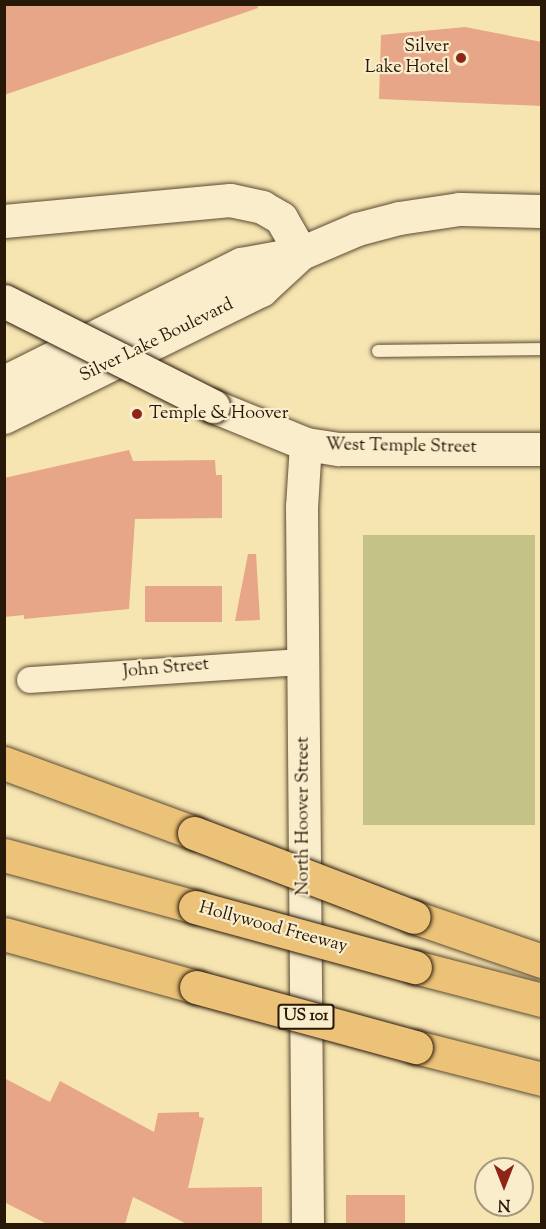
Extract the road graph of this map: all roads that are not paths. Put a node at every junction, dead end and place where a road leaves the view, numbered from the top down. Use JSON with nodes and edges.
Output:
{"nodes":[{"id":1,"x":542,"y":211,"type":"edge"},
{"id":2,"x":4,"y":221,"type":"edge"},
{"id":3,"x":301,"y":254,"type":"junction"},
{"id":4,"x":4,"y":301,"type":"edge"},
{"id":5,"x":542,"y":349,"type":"edge"},
{"id":6,"x":378,"y":351,"type":"dead end"},
{"id":7,"x":4,"y":382,"type":"edge"},
{"id":8,"x":4,"y":417,"type":"edge"},
{"id":9,"x":306,"y":444,"type":"junction"},
{"id":10,"x":542,"y":449,"type":"edge"},
{"id":11,"x":303,"y":662,"type":"junction"},
{"id":12,"x":30,"y":680,"type":"dead end"},
{"id":13,"x":4,"y":763,"type":"edge"},
{"id":14,"x":4,"y":855,"type":"edge"},
{"id":15,"x":4,"y":934,"type":"edge"},
{"id":16,"x":4,"y":950,"type":"edge"},
{"id":17,"x":542,"y":961,"type":"edge"},
{"id":18,"x":196,"y":987,"type":"junction"},
{"id":19,"x":542,"y":1000,"type":"edge"},
{"id":20,"x":542,"y":1078,"type":"edge"},
{"id":21,"x":308,"y":1224,"type":"edge"}],
"edges":[{"from":1,"to":3,"type":"main road","name":"Silver Lake Boulevard"},
{"from":2,"to":3,"type":"main road"},
{"from":3,"to":7,"type":"main road","name":"Silver Lake Boulevard"},
{"from":3,"to":8,"type":"main road","name":"Silver Lake Boulevard"},
{"from":4,"to":9,"type":"main road","name":"West Temple Street","bridge":true},
{"from":5,"to":6,"type":"lane"},
{"from":9,"to":10,"type":"main road","name":"West Temple Street"},
{"from":9,"to":11,"type":"street","name":"North Hoover Street"},
{"from":11,"to":12,"type":"street","name":"John Street"},
{"from":11,"to":21,"type":"street","name":"North Hoover Street"},
{"from":13,"to":17,"type":"highway","bridge":true},
{"from":14,"to":19,"type":"highway","name":"Hollywood Freeway","bridge":true},
{"from":15,"to":18,"type":"highway","number":"US 101"},
{"from":16,"to":18,"type":"highway"},
{"from":18,"to":20,"type":"highway","number":"US 101","bridge":true}]}
